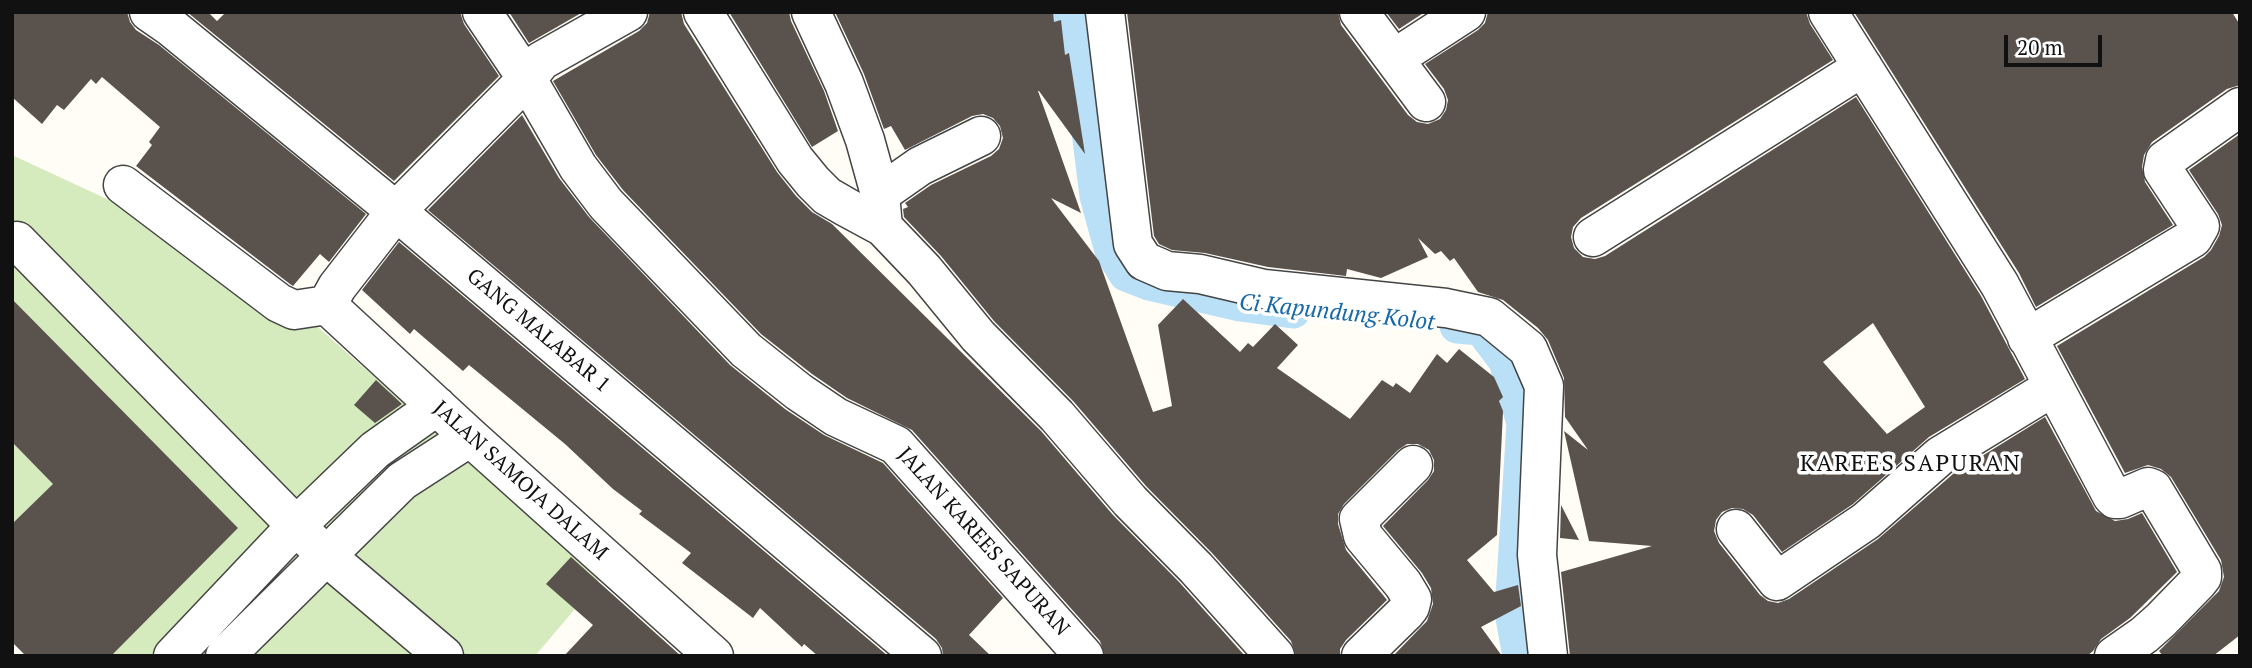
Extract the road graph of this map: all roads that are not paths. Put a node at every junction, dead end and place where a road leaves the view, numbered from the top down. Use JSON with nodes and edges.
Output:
{"nodes":[{"id":1,"x":149,"y":12,"type":"edge"},
{"id":2,"x":482,"y":12,"type":"edge"},
{"id":3,"x":628,"y":12,"type":"edge"},
{"id":4,"x":704,"y":12,"type":"edge"},
{"id":5,"x":811,"y":12,"type":"edge"},
{"id":6,"x":1105,"y":12,"type":"edge"},
{"id":7,"x":1466,"y":12,"type":"edge"},
{"id":8,"x":1828,"y":12,"type":"edge"},
{"id":9,"x":1365,"y":20,"type":"edge"},
{"id":10,"x":1395,"y":58,"type":"junction"},
{"id":11,"x":1864,"y":67,"type":"junction"},
{"id":12,"x":527,"y":79,"type":"junction"},
{"id":13,"x":1426,"y":102,"type":"dead end"},
{"id":14,"x":2240,"y":107,"type":"edge"},
{"id":15,"x":981,"y":136,"type":"dead end"},
{"id":16,"x":123,"y":185,"type":"dead end"},
{"id":17,"x":396,"y":211,"type":"junction"},
{"id":18,"x":882,"y":211,"type":"junction"},
{"id":19,"x":1593,"y":237,"type":"dead end"},
{"id":20,"x":17,"y":241,"type":"dead end"},
{"id":21,"x":327,"y":305,"type":"junction"},
{"id":22,"x":2027,"y":338,"type":"junction"},
{"id":23,"x":2053,"y":387,"type":"junction"},
{"id":24,"x":437,"y":406,"type":"junction"},
{"id":25,"x":470,"y":437,"type":"junction"},
{"id":26,"x":1413,"y":465,"type":"dead end"},
{"id":27,"x":296,"y":526,"type":"junction"},
{"id":28,"x":1736,"y":529,"type":"dead end"},
{"id":29,"x":325,"y":555,"type":"junction"},
{"id":30,"x":2129,"y":652,"type":"edge"},
{"id":31,"x":1370,"y":653,"type":"edge"},
{"id":32,"x":173,"y":656,"type":"edge"},
{"id":33,"x":225,"y":656,"type":"edge"},
{"id":34,"x":444,"y":656,"type":"edge"},
{"id":35,"x":714,"y":656,"type":"edge"},
{"id":36,"x":922,"y":656,"type":"edge"},
{"id":37,"x":1084,"y":656,"type":"edge"},
{"id":38,"x":1275,"y":656,"type":"edge"},
{"id":39,"x":1548,"y":656,"type":"edge"}],
"edges":[{"from":1,"to":17,"type":"street","name":"GANG MALABAR 1"},
{"from":2,"to":12,"type":"street","name":"JALAN KAREES SAPURAN"},
{"from":3,"to":12,"type":"street"},
{"from":4,"to":18,"type":"street"},
{"from":5,"to":18,"type":"street"},
{"from":6,"to":39,"type":"street"},
{"from":7,"to":10,"type":"street"},
{"from":8,"to":11,"type":"street"},
{"from":9,"to":10,"type":"street"},
{"from":10,"to":13,"type":"street"},
{"from":11,"to":19,"type":"street"},
{"from":11,"to":22,"type":"street"},
{"from":12,"to":17,"type":"street"},
{"from":12,"to":37,"type":"street","name":"JALAN KAREES SAPURAN"},
{"from":14,"to":22,"type":"street"},
{"from":15,"to":18,"type":"street"},
{"from":16,"to":21,"type":"street"},
{"from":17,"to":21,"type":"street"},
{"from":17,"to":36,"type":"street","name":"GANG MALABAR 1"},
{"from":18,"to":38,"type":"street"},
{"from":20,"to":27,"type":"street"},
{"from":21,"to":24,"type":"street","name":"JALAN SAMOJA DALAM"},
{"from":22,"to":23,"type":"street"},
{"from":23,"to":28,"type":"street"},
{"from":23,"to":30,"type":"street"},
{"from":24,"to":25,"type":"street","name":"JALAN SAMOJA DALAM"},
{"from":24,"to":27,"type":"street"},
{"from":25,"to":29,"type":"street"},
{"from":25,"to":35,"type":"street","name":"JALAN SAMOJA DALAM"},
{"from":26,"to":31,"type":"street"},
{"from":27,"to":29,"type":"street"},
{"from":27,"to":32,"type":"street"},
{"from":29,"to":33,"type":"street"},
{"from":29,"to":34,"type":"street"}]}
